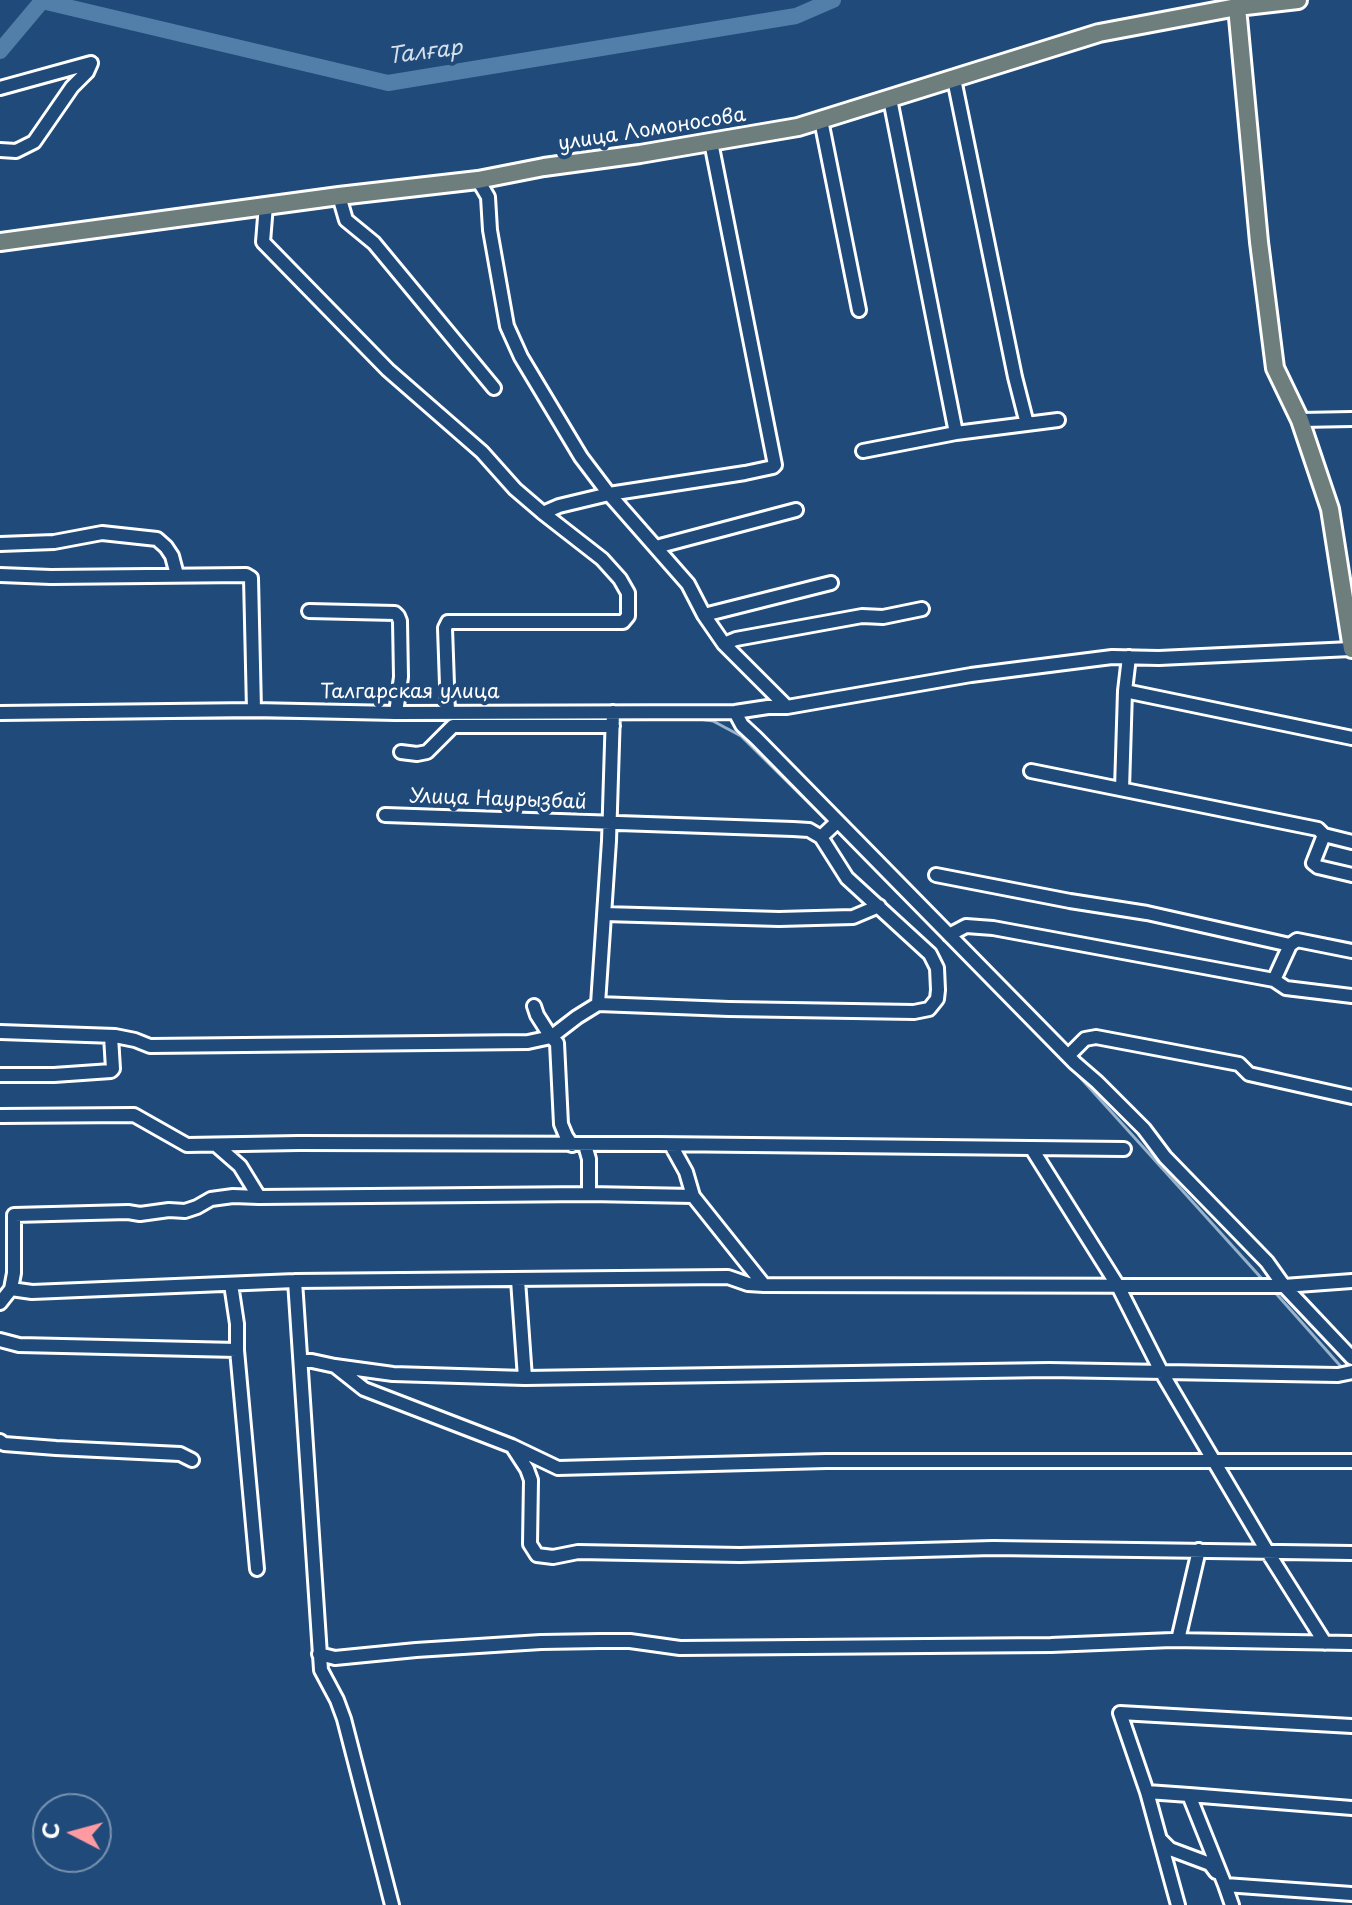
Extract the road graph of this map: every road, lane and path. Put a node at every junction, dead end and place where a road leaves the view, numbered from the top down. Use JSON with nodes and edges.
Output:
{"nodes":[{"id":1,"x":1298,"y":0,"type":"edge"},
{"id":2,"x":1237,"y":7,"type":"junction"},
{"id":3,"x":954,"y":79,"type":"junction"},
{"id":4,"x":0,"y":88,"type":"edge"},
{"id":5,"x":890,"y":99,"type":"junction"},
{"id":6,"x":821,"y":120,"type":"junction"},
{"id":7,"x":711,"y":142,"type":"junction"},
{"id":8,"x":0,"y":150,"type":"edge"},
{"id":9,"x":478,"y":180,"type":"junction"},
{"id":10,"x":339,"y":196,"type":"junction"},
{"id":11,"x":266,"y":205,"type":"junction"},
{"id":12,"x":0,"y":242,"type":"edge"},
{"id":13,"x":859,"y":310,"type":"dead end"},
{"id":14,"x":494,"y":388,"type":"dead end"},
{"id":15,"x":1352,"y":419,"type":"edge"},
{"id":16,"x":1058,"y":420,"type":"dead end"},
{"id":17,"x":1300,"y":420,"type":"junction"},
{"id":18,"x":1027,"y":424,"type":"junction"},
{"id":19,"x":956,"y":433,"type":"junction"},
{"id":20,"x":863,"y":451,"type":"dead end"},
{"id":21,"x":609,"y":494,"type":"junction"},
{"id":22,"x":796,"y":510,"type":"dead end"},
{"id":23,"x":543,"y":513,"type":"junction"},
{"id":24,"x":0,"y":544,"type":"edge"},
{"id":25,"x":656,"y":547,"type":"junction"},
{"id":26,"x":0,"y":575,"type":"edge"},
{"id":27,"x":177,"y":575,"type":"junction"},
{"id":28,"x":831,"y":583,"type":"dead end"},
{"id":29,"x":922,"y":609,"type":"dead end"},
{"id":30,"x":309,"y":611,"type":"dead end"},
{"id":31,"x":704,"y":615,"type":"junction"},
{"id":32,"x":724,"y":644,"type":"junction"},
{"id":33,"x":1351,"y":649,"type":"edge"},
{"id":34,"x":1129,"y":657,"type":"junction"},
{"id":35,"x":1125,"y":691,"type":"junction"},
{"id":36,"x":787,"y":707,"type":"junction"},
{"id":37,"x":254,"y":710,"type":"junction"},
{"id":38,"x":735,"y":712,"type":"junction"},
{"id":39,"x":0,"y":713,"type":"edge"},
{"id":40,"x":396,"y":713,"type":"junction"},
{"id":41,"x":448,"y":713,"type":"junction"},
{"id":42,"x":613,"y":718,"type":"junction"},
{"id":43,"x":1352,"y":738,"type":"edge"},
{"id":44,"x":401,"y":752,"type":"dead end"},
{"id":45,"x":1031,"y":771,"type":"dead end"},
{"id":46,"x":1122,"y":789,"type":"junction"},
{"id":47,"x":385,"y":815,"type":"dead end"},
{"id":48,"x":610,"y":824,"type":"junction"},
{"id":49,"x":831,"y":828,"type":"junction"},
{"id":50,"x":1324,"y":835,"type":"junction"},
{"id":51,"x":1352,"y":842,"type":"edge"},
{"id":52,"x":936,"y":875,"type":"dead end"},
{"id":53,"x":1352,"y":875,"type":"edge"},
{"id":54,"x":879,"y":906,"type":"junction"},
{"id":55,"x":604,"y":914,"type":"junction"},
{"id":56,"x":949,"y":935,"type":"junction"},
{"id":57,"x":1290,"y":945,"type":"junction"},
{"id":58,"x":1352,"y":951,"type":"edge"},
{"id":59,"x":1274,"y":980,"type":"junction"},
{"id":60,"x":1352,"y":996,"type":"edge"},
{"id":61,"x":598,"y":1004,"type":"junction"},
{"id":62,"x":534,"y":1006,"type":"dead end"},
{"id":63,"x":0,"y":1032,"type":"edge"},
{"id":64,"x":111,"y":1036,"type":"junction"},
{"id":65,"x":551,"y":1037,"type":"junction"},
{"id":66,"x":1068,"y":1056,"type":"junction"},
{"id":67,"x":0,"y":1075,"type":"edge"},
{"id":68,"x":1352,"y":1097,"type":"edge"},
{"id":69,"x":0,"y":1116,"type":"edge"},
{"id":70,"x":216,"y":1145,"type":"junction"},
{"id":71,"x":579,"y":1145,"type":"junction"},
{"id":72,"x":671,"y":1145,"type":"junction"},
{"id":73,"x":1032,"y":1149,"type":"junction"},
{"id":74,"x":1124,"y":1149,"type":"dead end"},
{"id":75,"x":589,"y":1194,"type":"junction"},
{"id":76,"x":693,"y":1196,"type":"junction"},
{"id":77,"x":259,"y":1197,"type":"junction"},
{"id":78,"x":7,"y":1215,"type":"edge"},
{"id":79,"x":518,"y":1280,"type":"junction"},
{"id":80,"x":295,"y":1281,"type":"junction"},
{"id":81,"x":1352,"y":1281,"type":"edge"},
{"id":82,"x":231,"y":1284,"type":"junction"},
{"id":83,"x":764,"y":1285,"type":"junction"},
{"id":84,"x":1118,"y":1286,"type":"junction"},
{"id":85,"x":1274,"y":1286,"type":"junction"},
{"id":86,"x":11,"y":1289,"type":"junction"},
{"id":87,"x":0,"y":1303,"type":"edge"},
{"id":88,"x":0,"y":1340,"type":"edge"},
{"id":89,"x":237,"y":1350,"type":"junction"},
{"id":90,"x":1352,"y":1358,"type":"edge"},
{"id":91,"x":301,"y":1361,"type":"junction"},
{"id":92,"x":335,"y":1366,"type":"junction"},
{"id":93,"x":1162,"y":1373,"type":"junction"},
{"id":94,"x":1349,"y":1373,"type":"edge"},
{"id":95,"x":525,"y":1378,"type":"junction"},
{"id":96,"x":0,"y":1441,"type":"edge"},
{"id":97,"x":512,"y":1446,"type":"junction"},
{"id":98,"x":192,"y":1460,"type":"dead end"},
{"id":99,"x":1213,"y":1460,"type":"junction"},
{"id":100,"x":1352,"y":1461,"type":"edge"},
{"id":101,"x":1199,"y":1550,"type":"junction"},
{"id":102,"x":1267,"y":1551,"type":"junction"},
{"id":103,"x":1352,"y":1553,"type":"edge"},
{"id":104,"x":257,"y":1569,"type":"dead end"},
{"id":105,"x":1178,"y":1640,"type":"junction"},
{"id":106,"x":1325,"y":1643,"type":"junction"},
{"id":107,"x":1352,"y":1643,"type":"edge"},
{"id":108,"x":319,"y":1654,"type":"junction"},
{"id":109,"x":1352,"y":1726,"type":"edge"},
{"id":110,"x":1147,"y":1792,"type":"junction"},
{"id":111,"x":1189,"y":1795,"type":"junction"},
{"id":112,"x":1352,"y":1808,"type":"edge"},
{"id":113,"x":1159,"y":1837,"type":"junction"},
{"id":114,"x":1224,"y":1882,"type":"junction"},
{"id":115,"x":1352,"y":1894,"type":"edge"},
{"id":116,"x":392,"y":1905,"type":"edge"},
{"id":117,"x":1178,"y":1905,"type":"edge"},
{"id":118,"x":1232,"y":1905,"type":"edge"}],
"edges":[{"from":1,"to":2,"type":"main road","name":"улица Ломоносова"},
{"from":2,"to":3,"type":"main road","name":"улица Ломоносова"},
{"from":2,"to":17,"type":"main road"},
{"from":3,"to":5,"type":"main road","name":"улица Ломоносова"},
{"from":3,"to":18,"type":"street"},
{"from":4,"to":8,"type":"street"},
{"from":5,"to":6,"type":"main road","name":"улица Ломоносова"},
{"from":5,"to":19,"type":"street"},
{"from":6,"to":7,"type":"main road","name":"улица Ломоносова"},
{"from":6,"to":13,"type":"street"},
{"from":7,"to":9,"type":"main road","name":"улица Ломоносова"},
{"from":7,"to":21,"type":"street"},
{"from":9,"to":10,"type":"main road","name":"улица Ломоносова"},
{"from":9,"to":21,"type":"street"},
{"from":10,"to":11,"type":"main road","name":"улица Ломоносова"},
{"from":10,"to":14,"type":"street"},
{"from":11,"to":12,"type":"main road","name":"улица Ломоносова"},
{"from":11,"to":23,"type":"street"},
{"from":15,"to":17,"type":"street"},
{"from":16,"to":18,"type":"street"},
{"from":17,"to":33,"type":"main road"},
{"from":18,"to":19,"type":"street"},
{"from":19,"to":20,"type":"street"},
{"from":21,"to":23,"type":"street"},
{"from":21,"to":25,"type":"street"},
{"from":22,"to":25,"type":"street"},
{"from":23,"to":41,"type":"street"},
{"from":24,"to":27,"type":"street"},
{"from":25,"to":31,"type":"street"},
{"from":26,"to":27,"type":"street"},
{"from":27,"to":37,"type":"street"},
{"from":28,"to":31,"type":"street"},
{"from":29,"to":32,"type":"street"},
{"from":30,"to":40,"type":"street"},
{"from":31,"to":32,"type":"street"},
{"from":32,"to":36,"type":"street"},
{"from":33,"to":34,"type":"street","name":"Талгарская улица"},
{"from":34,"to":35,"type":"street"},
{"from":34,"to":36,"type":"street","name":"Талгарская улица"},
{"from":35,"to":43,"type":"street"},
{"from":35,"to":46,"type":"street"},
{"from":36,"to":38,"type":"street","name":"Талгарская улица"},
{"from":37,"to":39,"type":"street","name":"Талгарская улица"},
{"from":37,"to":40,"type":"street","name":"Талгарская улица"},
{"from":38,"to":42,"type":"street","name":"Талгарская улица"},
{"from":38,"to":49,"type":"street"},
{"from":40,"to":41,"type":"street","name":"Талгарская улица"},
{"from":41,"to":42,"type":"street","name":"Талгарская улица"},
{"from":42,"to":44,"type":"street"},
{"from":42,"to":48,"type":"street"},
{"from":45,"to":46,"type":"street"},
{"from":46,"to":50,"type":"street"},
{"from":47,"to":48,"type":"street","name":"Улица Наурызбай"},
{"from":48,"to":49,"type":"street","name":"Улица Наурызбай"},
{"from":48,"to":55,"type":"street"},
{"from":49,"to":54,"type":"street"},
{"from":49,"to":56,"type":"street"},
{"from":50,"to":51,"type":"street"},
{"from":50,"to":53,"type":"street"},
{"from":52,"to":57,"type":"street"},
{"from":54,"to":55,"type":"street"},
{"from":54,"to":61,"type":"street"},
{"from":55,"to":61,"type":"street"},
{"from":56,"to":59,"type":"street"},
{"from":56,"to":66,"type":"street"},
{"from":57,"to":58,"type":"street"},
{"from":57,"to":59,"type":"street"},
{"from":59,"to":60,"type":"street"},
{"from":61,"to":65,"type":"street"},
{"from":62,"to":65,"type":"street"},
{"from":63,"to":64,"type":"street"},
{"from":64,"to":65,"type":"street"},
{"from":64,"to":67,"type":"street"},
{"from":65,"to":71,"type":"street"},
{"from":66,"to":68,"type":"street"},
{"from":66,"to":85,"type":"street"},
{"from":69,"to":70,"type":"street"},
{"from":70,"to":71,"type":"street"},
{"from":70,"to":77,"type":"street"},
{"from":71,"to":72,"type":"street"},
{"from":71,"to":75,"type":"street"},
{"from":72,"to":73,"type":"street"},
{"from":72,"to":76,"type":"street"},
{"from":73,"to":74,"type":"street"},
{"from":73,"to":84,"type":"street"},
{"from":75,"to":76,"type":"street"},
{"from":75,"to":77,"type":"street"},
{"from":76,"to":83,"type":"street"},
{"from":77,"to":78,"type":"street"},
{"from":78,"to":86,"type":"street"},
{"from":79,"to":80,"type":"street"},
{"from":79,"to":83,"type":"street"},
{"from":79,"to":95,"type":"street"},
{"from":80,"to":82,"type":"street"},
{"from":80,"to":91,"type":"street"},
{"from":81,"to":85,"type":"street"},
{"from":82,"to":86,"type":"street"},
{"from":82,"to":89,"type":"street"},
{"from":83,"to":84,"type":"street"},
{"from":84,"to":85,"type":"street"},
{"from":84,"to":93,"type":"street"},
{"from":85,"to":90,"type":"street"},
{"from":86,"to":87,"type":"street"},
{"from":88,"to":89,"type":"street"},
{"from":89,"to":104,"type":"street"},
{"from":91,"to":92,"type":"street"},
{"from":91,"to":108,"type":"street"},
{"from":92,"to":95,"type":"street"},
{"from":92,"to":97,"type":"street"},
{"from":93,"to":94,"type":"street"},
{"from":93,"to":95,"type":"street"},
{"from":93,"to":99,"type":"street"},
{"from":96,"to":98,"type":"street"},
{"from":97,"to":99,"type":"street"},
{"from":97,"to":101,"type":"street"},
{"from":99,"to":100,"type":"street"},
{"from":99,"to":102,"type":"street"},
{"from":101,"to":102,"type":"street"},
{"from":101,"to":105,"type":"street"},
{"from":102,"to":103,"type":"street"},
{"from":102,"to":106,"type":"street"},
{"from":105,"to":106,"type":"street"},
{"from":105,"to":108,"type":"street"},
{"from":106,"to":107,"type":"street"},
{"from":108,"to":116,"type":"street"},
{"from":109,"to":110,"type":"street"},
{"from":110,"to":111,"type":"street"},
{"from":110,"to":113,"type":"street"},
{"from":111,"to":112,"type":"street"},
{"from":111,"to":114,"type":"street"},
{"from":113,"to":114,"type":"street"},
{"from":113,"to":117,"type":"street"},
{"from":114,"to":115,"type":"street"},
{"from":114,"to":118,"type":"street"}]}
